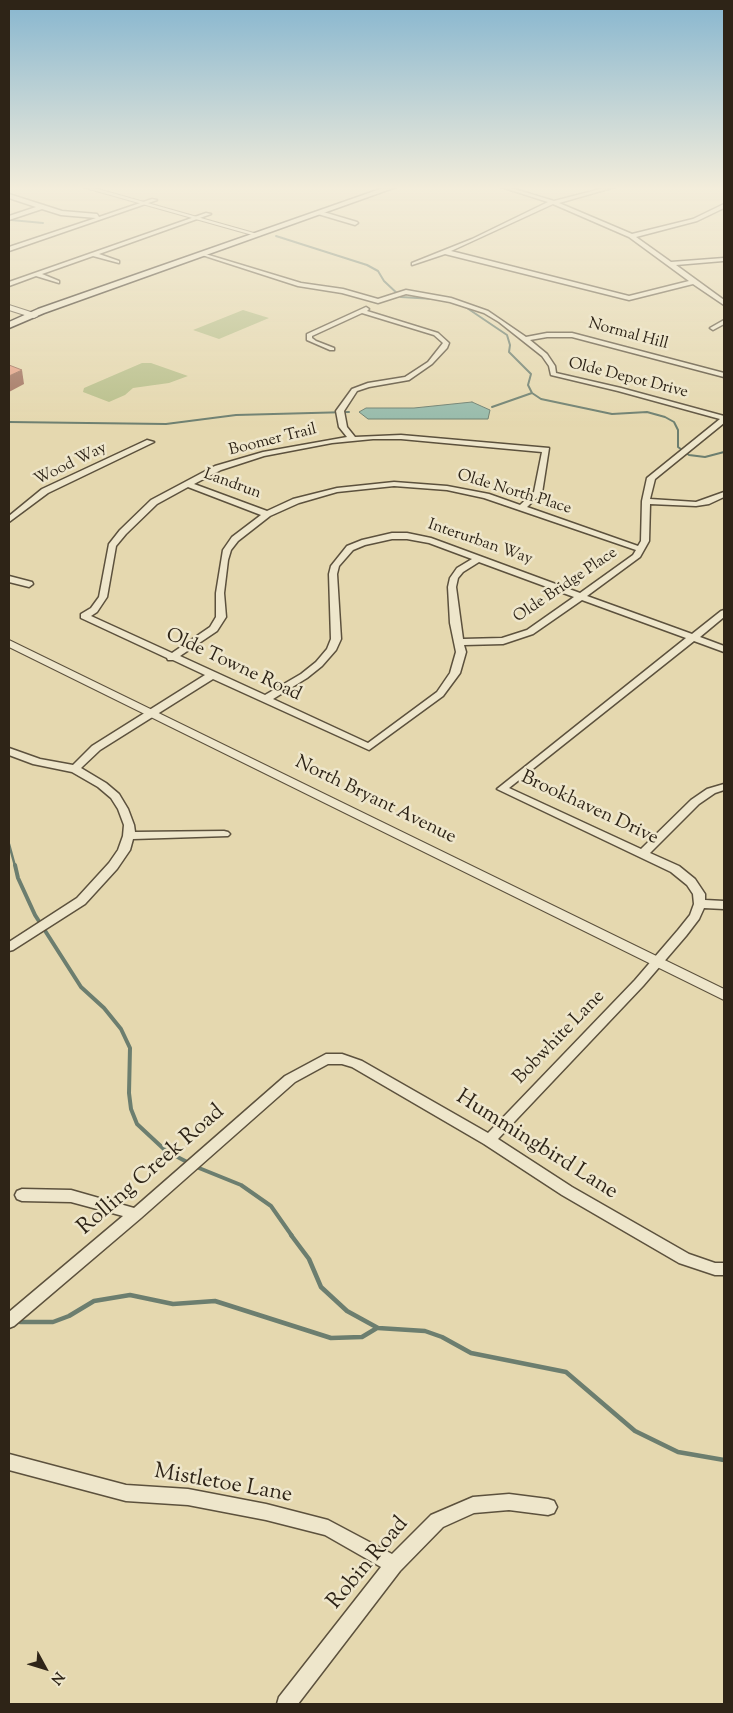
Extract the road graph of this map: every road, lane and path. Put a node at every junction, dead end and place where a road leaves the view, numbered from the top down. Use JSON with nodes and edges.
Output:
{"nodes":[{"id":1,"x":62,"y":267,"type":"edge"},
{"id":2,"x":170,"y":267,"type":"edge"},
{"id":3,"x":240,"y":267,"type":"edge"},
{"id":4,"x":505,"y":267,"type":"edge"},
{"id":5,"x":675,"y":267,"type":"edge"},
{"id":6,"x":38,"y":275,"type":"junction"},
{"id":7,"x":57,"y":282,"type":"dead end"},
{"id":8,"x":692,"y":282,"type":"junction"},
{"id":9,"x":9,"y":284,"type":"edge"},
{"id":10,"x":378,"y":301,"type":"junction"},
{"id":11,"x":724,"y":303,"type":"edge"},
{"id":12,"x":9,"y":307,"type":"edge"},
{"id":13,"x":362,"y":311,"type":"junction"},
{"id":14,"x":34,"y":316,"type":"junction"},
{"id":15,"x":724,"y":322,"type":"edge"},
{"id":16,"x":9,"y":325,"type":"edge"},
{"id":17,"x":713,"y":328,"type":"dead end"},
{"id":18,"x":524,"y":339,"type":"junction"},
{"id":19,"x":332,"y":349,"type":"dead end"},
{"id":20,"x":724,"y":375,"type":"edge"},
{"id":21,"x":724,"y":419,"type":"edge"},
{"id":22,"x":352,"y":438,"type":"junction"},
{"id":23,"x":150,"y":442,"type":"dead end"},
{"id":24,"x":186,"y":484,"type":"junction"},
{"id":25,"x":724,"y":494,"type":"edge"},
{"id":26,"x":646,"y":501,"type":"junction"},
{"id":27,"x":522,"y":508,"type":"junction"},
{"id":28,"x":267,"y":514,"type":"junction"},
{"id":29,"x":9,"y":520,"type":"edge"},
{"id":30,"x":640,"y":549,"type":"junction"},
{"id":31,"x":479,"y":558,"type":"junction"},
{"id":32,"x":9,"y":579,"type":"edge"},
{"id":33,"x":29,"y":584,"type":"dead end"},
{"id":34,"x":582,"y":596,"type":"junction"},
{"id":35,"x":724,"y":613,"type":"edge"},
{"id":36,"x":84,"y":616,"type":"joint"},
{"id":37,"x":693,"y":637,"type":"junction"},
{"id":38,"x":458,"y":642,"type":"junction"},
{"id":39,"x":9,"y":643,"type":"edge"},
{"id":40,"x":724,"y":649,"type":"edge"},
{"id":41,"x":171,"y":658,"type":"junction"},
{"id":42,"x":212,"y":675,"type":"junction"},
{"id":43,"x":264,"y":700,"type":"junction"},
{"id":44,"x":155,"y":713,"type":"junction"},
{"id":45,"x":9,"y":752,"type":"edge"},
{"id":46,"x":75,"y":768,"type":"junction"},
{"id":47,"x":724,"y":787,"type":"edge"},
{"id":48,"x":224,"y":834,"type":"dead end"},
{"id":49,"x":128,"y":836,"type":"junction"},
{"id":50,"x":643,"y":853,"type":"junction"},
{"id":51,"x":700,"y":904,"type":"junction"},
{"id":52,"x":724,"y":905,"type":"edge"},
{"id":53,"x":9,"y":948,"type":"edge"},
{"id":54,"x":656,"y":962,"type":"junction"},
{"id":55,"x":724,"y":994,"type":"edge"},
{"id":56,"x":326,"y":1058,"type":"joint"},
{"id":57,"x":489,"y":1140,"type":"junction"},
{"id":58,"x":22,"y":1195,"type":"dead end"},
{"id":59,"x":136,"y":1214,"type":"junction"},
{"id":60,"x":724,"y":1269,"type":"edge"},
{"id":61,"x":9,"y":1321,"type":"edge"},
{"id":62,"x":9,"y":1462,"type":"edge"},
{"id":63,"x":548,"y":1507,"type":"dead end"},
{"id":64,"x":394,"y":1565,"type":"junction"},
{"id":65,"x":286,"y":1704,"type":"edge"}],
"edges":[{"from":1,"to":6,"type":"street"},
{"from":2,"to":14,"type":"main road"},
{"from":3,"to":10,"type":"street"},
{"from":4,"to":8,"type":"street"},
{"from":5,"to":8,"type":"street"},
{"from":6,"to":7,"type":"street"},
{"from":6,"to":9,"type":"street"},
{"from":8,"to":11,"type":"street"},
{"from":10,"to":13,"type":"street","name":"Olde Depot Drive"},
{"from":10,"to":18,"type":"street","name":"Olde Depot Drive"},
{"from":12,"to":14,"type":"street"},
{"from":13,"to":19,"type":"street","name":"Olde Depot Drive"},
{"from":13,"to":22,"type":"street"},
{"from":14,"to":16,"type":"main road"},
{"from":15,"to":17,"type":"street"},
{"from":18,"to":20,"type":"street","name":"Normal Hill"},
{"from":18,"to":21,"type":"street","name":"Olde Depot Drive"},
{"from":21,"to":26,"type":"street","name":"Olde Bridge Place"},
{"from":22,"to":24,"type":"street","name":"Boomer Trail"},
{"from":22,"to":27,"type":"street","name":"Boomer Trail"},
{"from":23,"to":29,"type":"street","name":"Wood Way"},
{"from":24,"to":28,"type":"street","name":"Landrun"},
{"from":24,"to":36,"type":"street","name":"Boomer Trail"},
{"from":25,"to":26,"type":"street"},
{"from":26,"to":30,"type":"street","name":"Olde Bridge Place"},
{"from":27,"to":28,"type":"street","name":"Olde North Place"},
{"from":27,"to":30,"type":"street","name":"Olde North Place"},
{"from":28,"to":41,"type":"street","name":"Olde North Place"},
{"from":30,"to":34,"type":"street","name":"Olde Bridge Place"},
{"from":31,"to":34,"type":"street","name":"Interurban Way"},
{"from":31,"to":38,"type":"street"},
{"from":31,"to":43,"type":"street","name":"Interurban Way"},
{"from":32,"to":33,"type":"street"},
{"from":34,"to":37,"type":"street","name":"Interurban Way"},
{"from":34,"to":38,"type":"street","name":"Olde Bridge Place"},
{"from":35,"to":37,"type":"street","name":"Brookhaven Drive"},
{"from":36,"to":41,"type":"street","name":"Olde Towne Road"},
{"from":37,"to":40,"type":"street","name":"Interurban Way"},
{"from":37,"to":50,"type":"street","name":"Brookhaven Drive"},
{"from":38,"to":43,"type":"street","name":"Olde Towne Road"},
{"from":39,"to":44,"type":"street","name":"North Bryant Avenue"},
{"from":41,"to":42,"type":"street","name":"Olde Towne Road"},
{"from":42,"to":43,"type":"street","name":"Olde Towne Road"},
{"from":42,"to":44,"type":"street"},
{"from":44,"to":46,"type":"street"},
{"from":44,"to":54,"type":"street","name":"North Bryant Avenue"},
{"from":45,"to":46,"type":"street"},
{"from":46,"to":49,"type":"street"},
{"from":47,"to":50,"type":"street"},
{"from":48,"to":49,"type":"street"},
{"from":49,"to":53,"type":"street"},
{"from":50,"to":51,"type":"street","name":"Brookhaven Drive"},
{"from":51,"to":52,"type":"street"},
{"from":51,"to":54,"type":"street"},
{"from":54,"to":55,"type":"street","name":"North Bryant Avenue"},
{"from":54,"to":57,"type":"street","name":"Bobwhite Lane"},
{"from":56,"to":57,"type":"street","name":"Hummingbird Lane"},
{"from":56,"to":59,"type":"street","name":"Rolling Creek Road"},
{"from":57,"to":60,"type":"street","name":"Hummingbird Lane"},
{"from":58,"to":59,"type":"street"},
{"from":59,"to":61,"type":"street","name":"Rolling Creek Road"},
{"from":62,"to":64,"type":"street","name":"Mistletoe Lane"},
{"from":63,"to":64,"type":"street","name":"Robin Road"},
{"from":64,"to":65,"type":"street","name":"Robin Road"}]}
